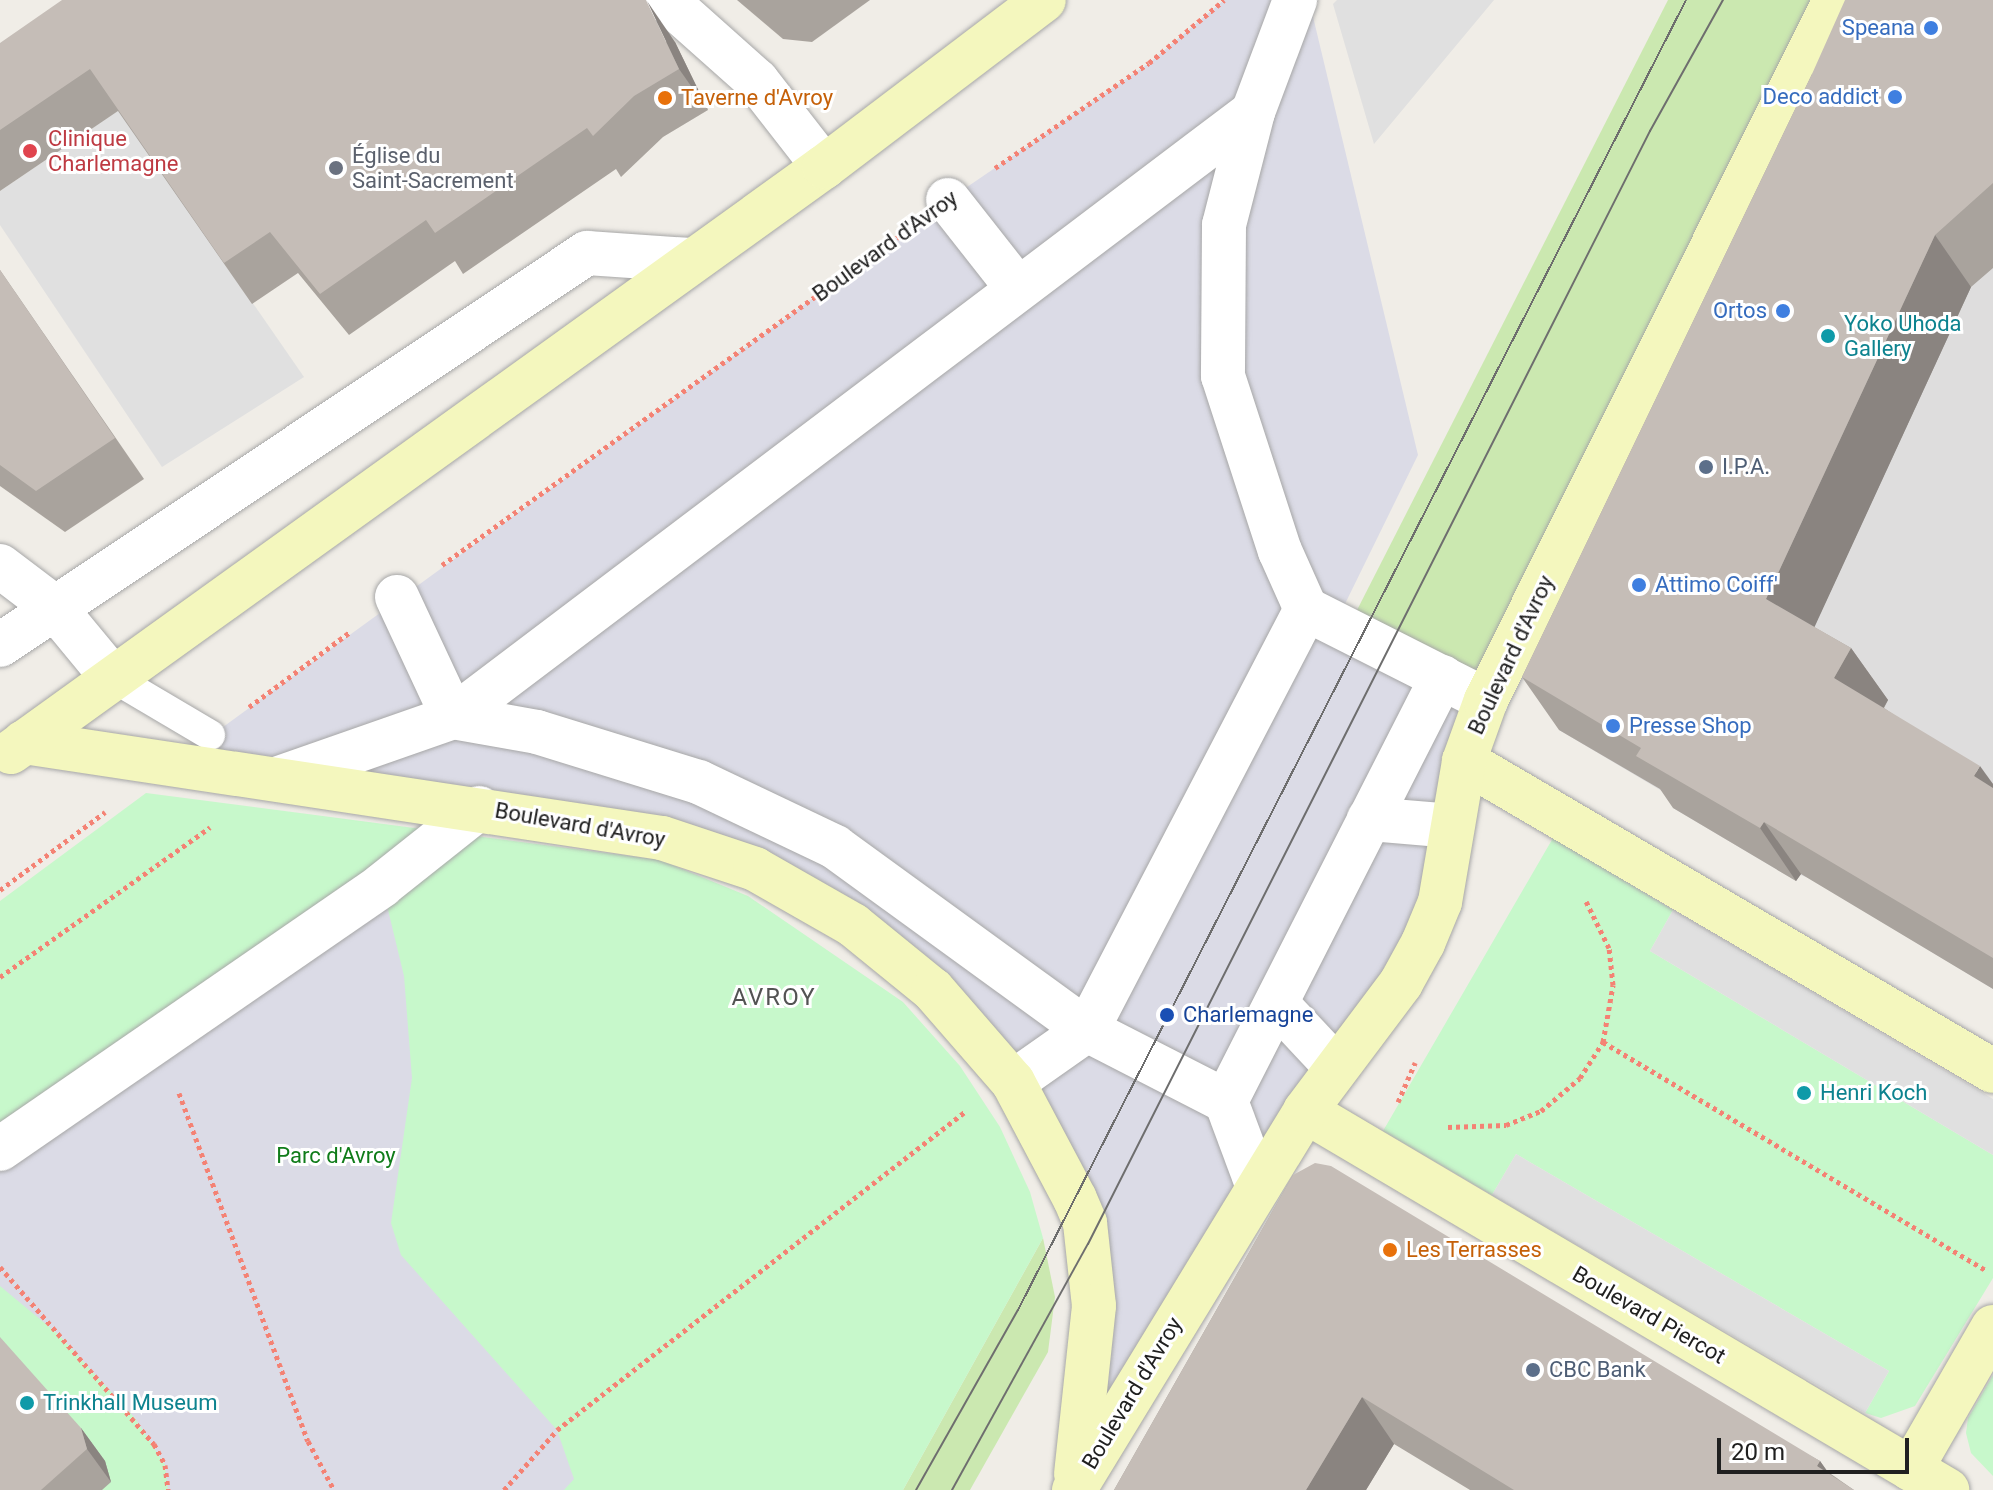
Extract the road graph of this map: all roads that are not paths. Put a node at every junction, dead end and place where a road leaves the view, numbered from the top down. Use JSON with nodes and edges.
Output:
{"nodes":[{"id":1,"x":666,"y":0,"type":"edge"},
{"id":2,"x":1044,"y":0,"type":"edge"},
{"id":3,"x":1295,"y":0,"type":"edge"},
{"id":4,"x":1835,"y":0,"type":"edge"},
{"id":5,"x":1253,"y":112,"type":"junction"},
{"id":6,"x":824,"y":167,"type":"junction"},
{"id":7,"x":948,"y":200,"type":"road end"},
{"id":8,"x":691,"y":260,"type":"junction"},
{"id":9,"x":1018,"y":289,"type":"junction"},
{"id":10,"x":0,"y":566,"type":"edge"},
{"id":11,"x":397,"y":597,"type":"road end"},
{"id":12,"x":54,"y":607,"type":"junction"},
{"id":13,"x":1306,"y":609,"type":"junction"},
{"id":14,"x":0,"y":645,"type":"edge"},
{"id":15,"x":112,"y":677,"type":"junction"},
{"id":16,"x":1442,"y":677,"type":"junction"},
{"id":17,"x":1486,"y":700,"type":"junction"},
{"id":18,"x":453,"y":717,"type":"junction"},
{"id":19,"x":210,"y":735,"type":"road end"},
{"id":20,"x":8,"y":748,"type":"edge"},
{"id":21,"x":1464,"y":761,"type":"junction"},
{"id":22,"x":279,"y":778,"type":"junction"},
{"id":23,"x":479,"y":808,"type":"junction"},
{"id":24,"x":1369,"y":819,"type":"junction"},
{"id":25,"x":1452,"y":826,"type":"junction"},
{"id":26,"x":1277,"y":1004,"type":"junction"},
{"id":27,"x":1087,"y":1030,"type":"junction"},
{"id":28,"x":1336,"y":1067,"type":"junction"},
{"id":29,"x":1993,"y":1071,"type":"edge"},
{"id":30,"x":1013,"y":1082,"type":"junction"},
{"id":31,"x":1226,"y":1101,"type":"junction"},
{"id":32,"x":1305,"y":1111,"type":"junction"},
{"id":33,"x":0,"y":1149,"type":"edge"},
{"id":34,"x":1258,"y":1187,"type":"junction"},
{"id":35,"x":1993,"y":1327,"type":"edge"},
{"id":36,"x":1929,"y":1479,"type":"edge"},
{"id":37,"x":1074,"y":1489,"type":"edge"}],
"edges":[{"from":1,"to":6,"type":"street"},
{"from":2,"to":6,"type":"street","name":"Boulevard d'Avroy"},
{"from":3,"to":5,"type":"street"},
{"from":4,"to":17,"type":"street","name":"Boulevard d'Avroy"},
{"from":5,"to":9,"type":"street"},
{"from":5,"to":13,"type":"street"},
{"from":6,"to":8,"type":"street","name":"Boulevard d'Avroy"},
{"from":7,"to":9,"type":"street"},
{"from":8,"to":12,"type":"street"},
{"from":8,"to":15,"type":"street","name":"Boulevard d'Avroy"},
{"from":9,"to":18,"type":"street"},
{"from":10,"to":12,"type":"street"},
{"from":11,"to":18,"type":"street"},
{"from":12,"to":14,"type":"street"},
{"from":12,"to":15,"type":"street"},
{"from":13,"to":16,"type":"street"},
{"from":13,"to":27,"type":"street"},
{"from":15,"to":19,"type":"lane"},
{"from":15,"to":20,"type":"street","name":"Boulevard d'Avroy"},
{"from":16,"to":17,"type":"street"},
{"from":16,"to":24,"type":"street"},
{"from":17,"to":21,"type":"street","name":"Boulevard d'Avroy"},
{"from":18,"to":22,"type":"street"},
{"from":18,"to":27,"type":"street"},
{"from":20,"to":22,"type":"street","name":"Boulevard d'Avroy"},
{"from":21,"to":25,"type":"street","name":"Boulevard d'Avroy"},
{"from":21,"to":29,"type":"street"},
{"from":22,"to":23,"type":"street","name":"Boulevard d'Avroy"},
{"from":23,"to":30,"type":"street","name":"Boulevard d'Avroy"},
{"from":23,"to":33,"type":"street"},
{"from":24,"to":25,"type":"street"},
{"from":24,"to":26,"type":"street"},
{"from":25,"to":28,"type":"street","name":"Boulevard d'Avroy"},
{"from":26,"to":28,"type":"street"},
{"from":26,"to":31,"type":"street"},
{"from":27,"to":30,"type":"street"},
{"from":27,"to":31,"type":"street"},
{"from":28,"to":32,"type":"street","name":"Boulevard d'Avroy"},
{"from":30,"to":37,"type":"street","name":"Boulevard d'Avroy"},
{"from":31,"to":34,"type":"street"},
{"from":32,"to":34,"type":"street","name":"Boulevard d'Avroy"},
{"from":32,"to":36,"type":"street","name":"Boulevard Piercot"},
{"from":34,"to":37,"type":"street","name":"Boulevard d'Avroy"},
{"from":35,"to":36,"type":"street","name":"Boulevard Piercot"}]}
